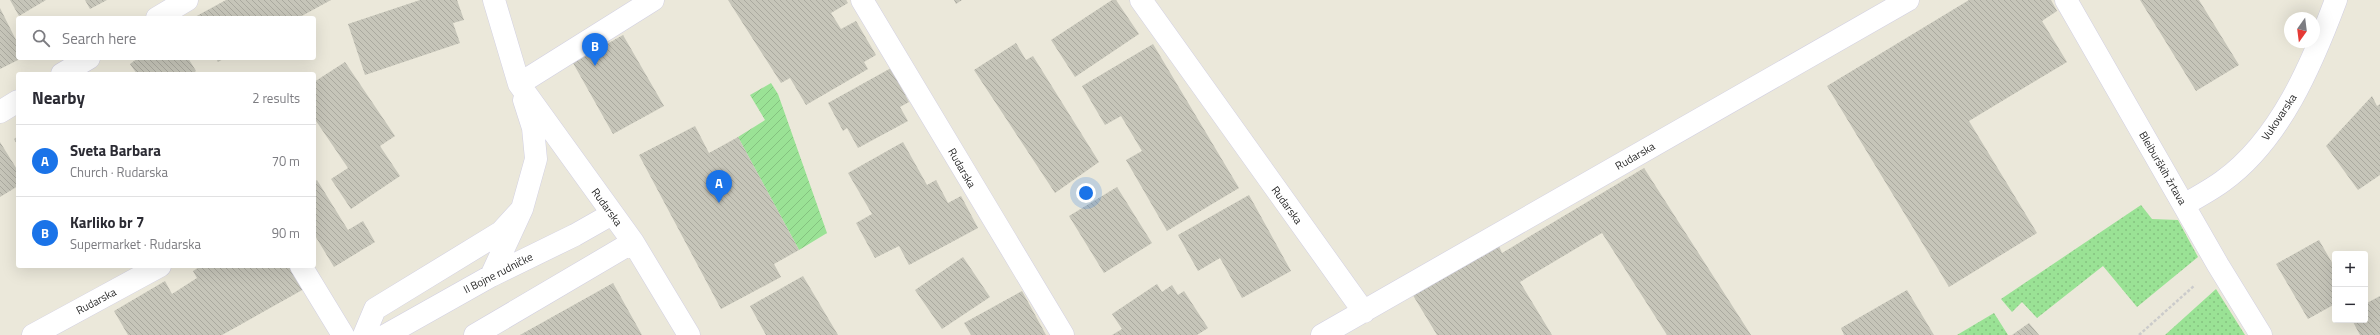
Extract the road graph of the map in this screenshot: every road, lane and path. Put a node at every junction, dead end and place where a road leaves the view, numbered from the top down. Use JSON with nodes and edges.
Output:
{"nodes":[{"id":1,"x":187,"y":0,"type":"edge"},
{"id":2,"x":494,"y":0,"type":"edge"},
{"id":3,"x":653,"y":0,"type":"edge"},
{"id":4,"x":862,"y":0,"type":"edge"},
{"id":5,"x":1141,"y":0,"type":"edge"},
{"id":6,"x":1908,"y":0,"type":"edge"},
{"id":7,"x":2066,"y":0,"type":"edge"},
{"id":8,"x":2336,"y":0,"type":"edge"},
{"id":9,"x":160,"y":16,"type":"edge"},
{"id":10,"x":86,"y":60,"type":"edge"},
{"id":11,"x":65,"y":72,"type":"edge"},
{"id":12,"x":519,"y":84,"type":"junction"},
{"id":13,"x":16,"y":102,"type":"edge"},
{"id":14,"x":0,"y":112,"type":"edge"},
{"id":15,"x":2184,"y":205,"type":"junction"},
{"id":16,"x":522,"y":209,"type":"junction"},
{"id":17,"x":612,"y":214,"type":"junction"},
{"id":18,"x":633,"y":242,"type":"junction"},
{"id":19,"x":2218,"y":265,"type":"junction"},
{"id":20,"x":156,"y":268,"type":"edge"},
{"id":21,"x":302,"y":268,"type":"edge"},
{"id":22,"x":491,"y":276,"type":"junction"},
{"id":23,"x":1364,"y":312,"type":"junction"},
{"id":24,"x":33,"y":335,"type":"edge"},
{"id":25,"x":343,"y":335,"type":"edge"},
{"id":26,"x":364,"y":335,"type":"edge"},
{"id":27,"x":387,"y":335,"type":"edge"},
{"id":28,"x":475,"y":335,"type":"edge"},
{"id":29,"x":689,"y":335,"type":"edge"},
{"id":30,"x":1063,"y":335,"type":"edge"},
{"id":31,"x":1322,"y":335,"type":"edge"},
{"id":32,"x":2139,"y":335,"type":"edge"},
{"id":33,"x":2261,"y":335,"type":"edge"}],
"edges":[{"from":1,"to":9,"type":"street"},
{"from":2,"to":12,"type":"street","name":"Rudarska"},
{"from":3,"to":12,"type":"street"},
{"from":4,"to":30,"type":"street","name":"Rudarska"},
{"from":5,"to":23,"type":"street","name":"Rudarska"},
{"from":6,"to":23,"type":"street","name":"Rudarska"},
{"from":7,"to":15,"type":"street","name":"Bleiburških žrtava"},
{"from":8,"to":15,"type":"street","name":"Vukovarska"},
{"from":10,"to":11,"type":"street"},
{"from":12,"to":16,"type":"street"},
{"from":12,"to":17,"type":"street","name":"Rudarska"},
{"from":13,"to":14,"type":"street"},
{"from":15,"to":19,"type":"street","name":"Bleiburških žrtava"},
{"from":16,"to":22,"type":"street"},
{"from":16,"to":26,"type":"street"},
{"from":17,"to":18,"type":"street","name":"Rudarska"},
{"from":17,"to":22,"type":"street","name":"II Bojne rudničke"},
{"from":18,"to":28,"type":"street"},
{"from":18,"to":29,"type":"street","name":"Rudarska"},
{"from":19,"to":32,"type":"path"},
{"from":19,"to":33,"type":"street","name":"Bleiburških žrtava"},
{"from":20,"to":24,"type":"street","name":"Rudarska"},
{"from":21,"to":25,"type":"street"},
{"from":22,"to":27,"type":"street","name":"II Bojne rudničke"},
{"from":23,"to":31,"type":"street","name":"Rudarska"}]}
